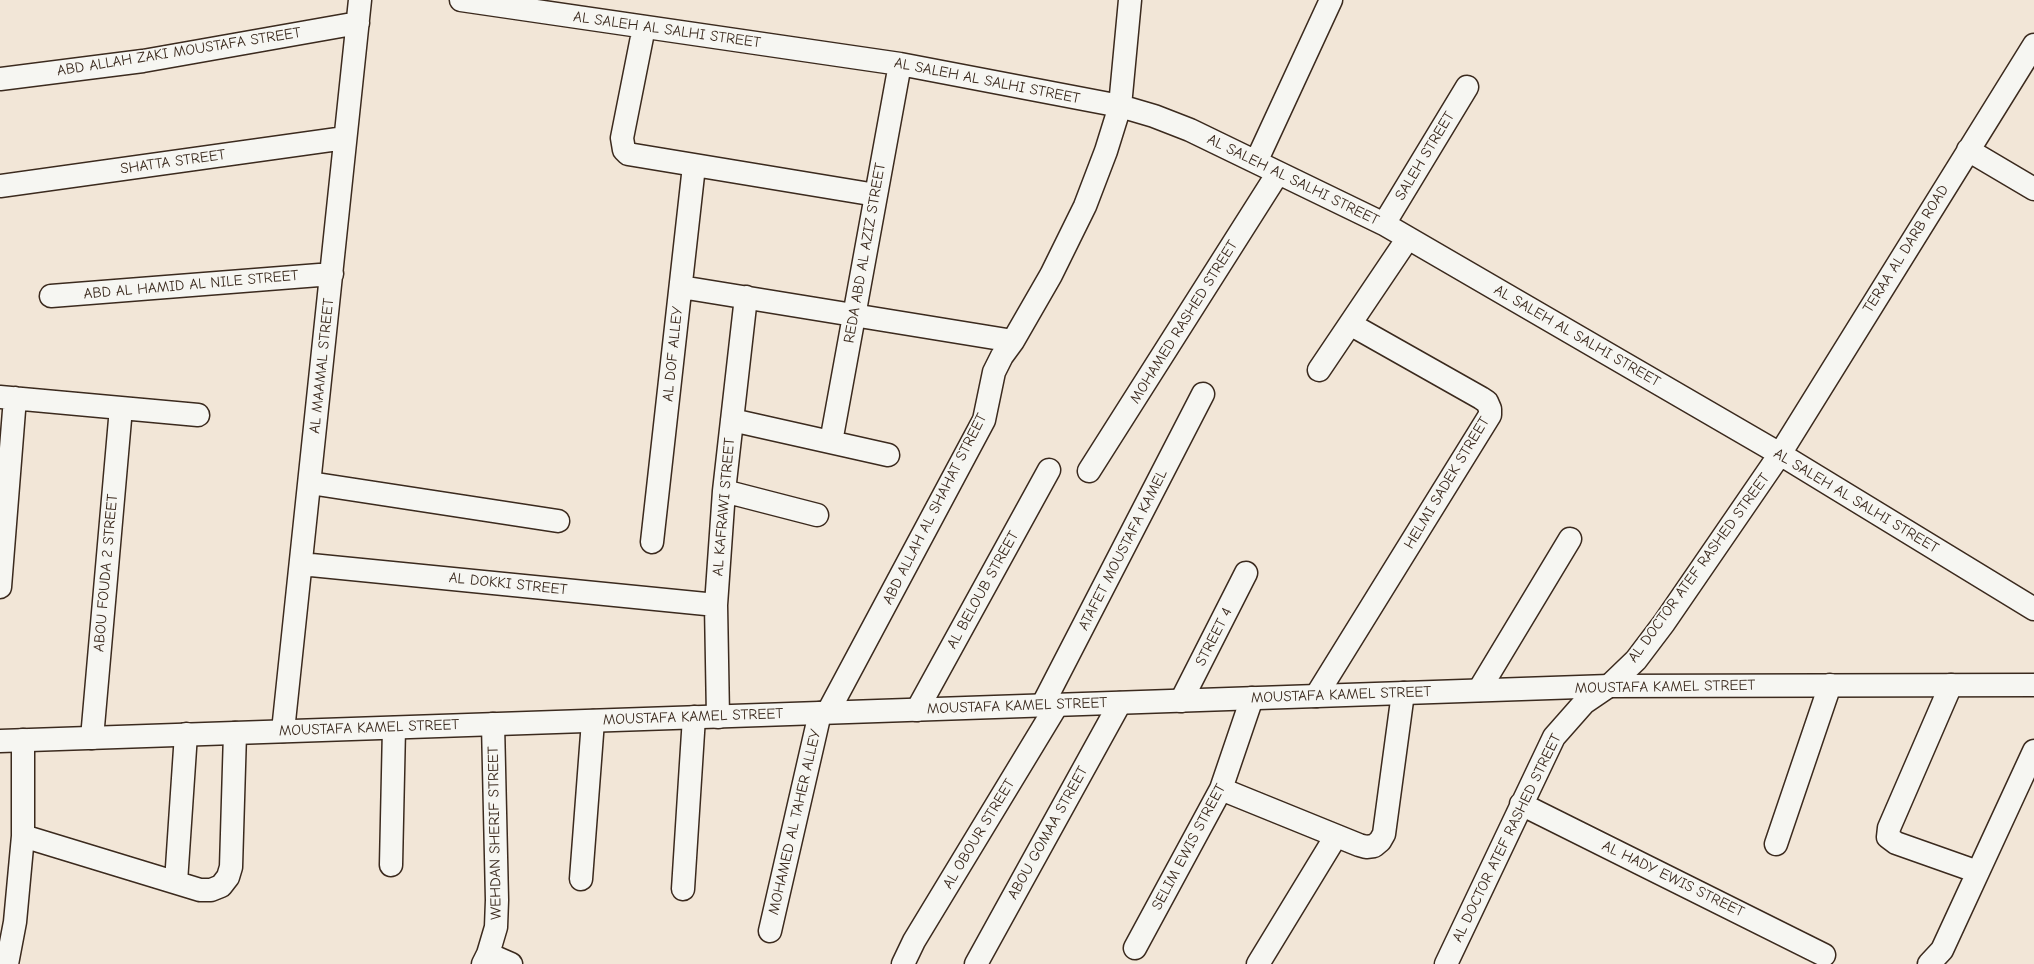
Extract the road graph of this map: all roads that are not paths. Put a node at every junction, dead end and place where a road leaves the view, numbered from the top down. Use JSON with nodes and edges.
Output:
{"nodes":[{"id":1,"x":360,"y":0,"type":"edge"},
{"id":2,"x":467,"y":0,"type":"edge"},
{"id":3,"x":1130,"y":0,"type":"edge"},
{"id":4,"x":1331,"y":0,"type":"edge"},
{"id":5,"x":548,"y":6,"type":"edge"},
{"id":6,"x":358,"y":23,"type":"junction"},
{"id":7,"x":644,"y":27,"type":"junction"},
{"id":8,"x":2034,"y":45,"type":"edge"},
{"id":9,"x":900,"y":64,"type":"junction"},
{"id":10,"x":0,"y":79,"type":"edge"},
{"id":11,"x":1467,"y":87,"type":"dead end"},
{"id":12,"x":1120,"y":106,"type":"junction"},
{"id":13,"x":345,"y":138,"type":"junction"},
{"id":14,"x":1968,"y":150,"type":"junction"},
{"id":15,"x":1256,"y":162,"type":"junction"},
{"id":16,"x":694,"y":166,"type":"junction"},
{"id":17,"x":1278,"y":173,"type":"junction"},
{"id":18,"x":0,"y":186,"type":"edge"},
{"id":19,"x":2034,"y":188,"type":"edge"},
{"id":20,"x":876,"y":196,"type":"junction"},
{"id":21,"x":1384,"y":224,"type":"junction"},
{"id":22,"x":1408,"y":238,"type":"junction"},
{"id":23,"x":332,"y":274,"type":"junction"},
{"id":24,"x":681,"y":287,"type":"junction"},
{"id":25,"x":51,"y":296,"type":"dead end"},
{"id":26,"x":746,"y":297,"type":"junction"},
{"id":27,"x":854,"y":315,"type":"junction"},
{"id":28,"x":1350,"y":324,"type":"junction"},
{"id":29,"x":1013,"y":342,"type":"junction"},
{"id":30,"x":1320,"y":370,"type":"dead end"},
{"id":31,"x":1203,"y":394,"type":"dead end"},
{"id":32,"x":7,"y":398,"type":"edge"},
{"id":33,"x":121,"y":408,"type":"junction"},
{"id":34,"x":198,"y":415,"type":"dead end"},
{"id":35,"x":732,"y":420,"type":"junction"},
{"id":36,"x":830,"y":442,"type":"junction"},
{"id":37,"x":1780,"y":454,"type":"junction"},
{"id":38,"x":888,"y":455,"type":"dead end"},
{"id":39,"x":1049,"y":470,"type":"dead end"},
{"id":40,"x":1089,"y":471,"type":"dead end"},
{"id":41,"x":310,"y":483,"type":"junction"},
{"id":42,"x":724,"y":491,"type":"junction"},
{"id":43,"x":817,"y":515,"type":"dead end"},
{"id":44,"x":558,"y":521,"type":"dead end"},
{"id":45,"x":1570,"y":539,"type":"dead end"},
{"id":46,"x":652,"y":542,"type":"dead end"},
{"id":47,"x":301,"y":564,"type":"junction"},
{"id":48,"x":1246,"y":573,"type":"dead end"},
{"id":49,"x":0,"y":586,"type":"edge"},
{"id":50,"x":716,"y":605,"type":"junction"},
{"id":51,"x":2034,"y":609,"type":"edge"},
{"id":52,"x":1830,"y":685,"type":"junction"},
{"id":53,"x":1951,"y":685,"type":"junction"},
{"id":54,"x":2034,"y":685,"type":"edge"},
{"id":55,"x":1609,"y":686,"type":"junction"},
{"id":56,"x":1479,"y":690,"type":"junction"},
{"id":57,"x":1403,"y":693,"type":"junction"},
{"id":58,"x":1316,"y":696,"type":"junction"},
{"id":59,"x":1252,"y":698,"type":"junction"},
{"id":60,"x":1181,"y":700,"type":"junction"},
{"id":61,"x":1120,"y":703,"type":"junction"},
{"id":62,"x":1050,"y":705,"type":"junction"},
{"id":63,"x":917,"y":710,"type":"junction"},
{"id":64,"x":824,"y":713,"type":"junction"},
{"id":65,"x":694,"y":717,"type":"junction"},
{"id":66,"x":718,"y":717,"type":"junction"},
{"id":67,"x":593,"y":721,"type":"junction"},
{"id":68,"x":493,"y":724,"type":"junction"},
{"id":69,"x":394,"y":728,"type":"junction"},
{"id":70,"x":283,"y":731,"type":"junction"},
{"id":71,"x":235,"y":733,"type":"junction"},
{"id":72,"x":186,"y":734,"type":"junction"},
{"id":73,"x":92,"y":738,"type":"junction"},
{"id":74,"x":23,"y":740,"type":"junction"},
{"id":75,"x":0,"y":741,"type":"edge"},
{"id":76,"x":2034,"y":751,"type":"edge"},
{"id":77,"x":1221,"y":789,"type":"junction"},
{"id":78,"x":1521,"y":804,"type":"junction"},
{"id":79,"x":23,"y":836,"type":"junction"},
{"id":80,"x":1336,"y":836,"type":"junction"},
{"id":81,"x":1776,"y":844,"type":"dead end"},
{"id":82,"x":392,"y":865,"type":"dead end"},
{"id":83,"x":1978,"y":872,"type":"junction"},
{"id":84,"x":581,"y":879,"type":"dead end"},
{"id":85,"x":176,"y":882,"type":"junction"},
{"id":86,"x":684,"y":889,"type":"dead end"},
{"id":87,"x":770,"y":930,"type":"dead end"},
{"id":88,"x":1135,"y":948,"type":"dead end"},
{"id":89,"x":1824,"y":955,"type":"dead end"},
{"id":90,"x":486,"y":959,"type":"edge"},
{"id":91,"x":7,"y":964,"type":"edge"},
{"id":92,"x":511,"y":964,"type":"edge"},
{"id":93,"x":903,"y":964,"type":"edge"},
{"id":94,"x":976,"y":964,"type":"edge"},
{"id":95,"x":1258,"y":964,"type":"edge"},
{"id":96,"x":1446,"y":964,"type":"edge"},
{"id":97,"x":1929,"y":964,"type":"edge"}],
"edges":[{"from":1,"to":6,"type":"street","name":"AL MAAMAL STREET"},
{"from":2,"to":5,"type":"street","name":"AL SALEH AL SALHI STREET"},
{"from":3,"to":12,"type":"street","name":"ABD ALLAH AL SHAHAT STREET"},
{"from":4,"to":15,"type":"street"},
{"from":5,"to":7,"type":"street","name":"AL SALEH AL SALHI STREET"},
{"from":6,"to":10,"type":"street","name":"ABD ALLAH ZAKI MOUSTAFA STREET"},
{"from":6,"to":13,"type":"street","name":"AL MAAMAL STREET"},
{"from":7,"to":9,"type":"street","name":"AL SALEH AL SALHI STREET"},
{"from":7,"to":16,"type":"street"},
{"from":8,"to":14,"type":"street","name":"TERAA AL DARB ROAD"},
{"from":9,"to":12,"type":"street","name":"AL SALEH AL SALHI STREET"},
{"from":9,"to":20,"type":"street","name":"REDA ABD AL AZIZ STREET"},
{"from":11,"to":21,"type":"street","name":"SALEH STREET"},
{"from":12,"to":15,"type":"street","name":"AL SALEH AL SALHI STREET"},
{"from":12,"to":29,"type":"street","name":"ABD ALLAH AL SHAHAT STREET"},
{"from":13,"to":18,"type":"street","name":"SHATTA STREET"},
{"from":13,"to":23,"type":"street","name":"AL MAAMAL STREET"},
{"from":14,"to":19,"type":"street"},
{"from":14,"to":37,"type":"street","name":"TERAA AL DARB ROAD"},
{"from":15,"to":17,"type":"street","name":"AL SALEH AL SALHI STREET"},
{"from":16,"to":20,"type":"street"},
{"from":16,"to":24,"type":"street","name":"AL DOF ALLEY"},
{"from":17,"to":21,"type":"street","name":"AL SALEH AL SALHI STREET"},
{"from":17,"to":40,"type":"street","name":"MOHAMED RASHED STREET"},
{"from":20,"to":27,"type":"street","name":"REDA ABD AL AZIZ STREET"},
{"from":21,"to":22,"type":"street","name":"AL SALEH AL SALHI STREET"},
{"from":22,"to":28,"type":"street"},
{"from":22,"to":37,"type":"street","name":"AL SALEH AL SALHI STREET"},
{"from":23,"to":25,"type":"street","name":"ABD AL HAMID AL NILE STREET"},
{"from":23,"to":41,"type":"street","name":"AL MAAMAL STREET"},
{"from":24,"to":26,"type":"street"},
{"from":24,"to":46,"type":"street","name":"AL DOF ALLEY"},
{"from":26,"to":27,"type":"street"},
{"from":26,"to":35,"type":"street","name":"AL KAFRAWI STREET"},
{"from":27,"to":29,"type":"street"},
{"from":27,"to":36,"type":"street","name":"REDA ABD AL AZIZ STREET"},
{"from":28,"to":30,"type":"street"},
{"from":28,"to":58,"type":"street","name":"HELMI SADEK STREET"},
{"from":29,"to":64,"type":"street","name":"ABD ALLAH AL SHAHAT STREET"},
{"from":31,"to":62,"type":"street","name":"ATAFET MOUSTAFA KAMEL"},
{"from":32,"to":33,"type":"street"},
{"from":32,"to":49,"type":"street"},
{"from":33,"to":34,"type":"street"},
{"from":33,"to":73,"type":"street","name":"ABOU FOUDA 2 STREET"},
{"from":35,"to":36,"type":"street"},
{"from":35,"to":42,"type":"street","name":"AL KAFRAWI STREET"},
{"from":36,"to":38,"type":"street"},
{"from":37,"to":51,"type":"street","name":"AL SALEH AL SALHI STREET"},
{"from":37,"to":55,"type":"street","name":"AL DOCTOR ATEF RASHED STREET"},
{"from":39,"to":63,"type":"street","name":"AL BELOUB STREET"},
{"from":41,"to":44,"type":"street"},
{"from":41,"to":47,"type":"street","name":"AL MAAMAL STREET"},
{"from":42,"to":43,"type":"street"},
{"from":42,"to":50,"type":"street","name":"AL KAFRAWI STREET"},
{"from":45,"to":56,"type":"street"},
{"from":47,"to":50,"type":"street","name":"AL DOKKI STREET"},
{"from":47,"to":70,"type":"street","name":"AL MAAMAL STREET"},
{"from":48,"to":60,"type":"street","name":"STREET 4"},
{"from":50,"to":66,"type":"street","name":"AL KAFRAWI STREET"},
{"from":52,"to":53,"type":"street","name":"MOUSTAFA KAMEL STREET"},
{"from":52,"to":55,"type":"street","name":"MOUSTAFA KAMEL STREET"},
{"from":52,"to":81,"type":"street"},
{"from":53,"to":54,"type":"street","name":"MOUSTAFA KAMEL STREET"},
{"from":53,"to":83,"type":"street"},
{"from":55,"to":56,"type":"street","name":"MOUSTAFA KAMEL STREET"},
{"from":55,"to":78,"type":"street","name":"AL DOCTOR ATEF RASHED STREET"},
{"from":56,"to":57,"type":"street","name":"MOUSTAFA KAMEL STREET"},
{"from":57,"to":58,"type":"street","name":"MOUSTAFA KAMEL STREET"},
{"from":57,"to":80,"type":"street"},
{"from":58,"to":59,"type":"street","name":"MOUSTAFA KAMEL STREET"},
{"from":59,"to":60,"type":"street","name":"MOUSTAFA KAMEL STREET"},
{"from":59,"to":77,"type":"street","name":"SELIM EWIS STREET"},
{"from":60,"to":61,"type":"street","name":"MOUSTAFA KAMEL STREET"},
{"from":61,"to":62,"type":"street","name":"MOUSTAFA KAMEL STREET"},
{"from":61,"to":94,"type":"street","name":"ABOU GOMAA STREET"},
{"from":62,"to":63,"type":"street","name":"MOUSTAFA KAMEL STREET"},
{"from":62,"to":93,"type":"street","name":"AL OBOUR STREET"},
{"from":63,"to":64,"type":"street","name":"MOUSTAFA KAMEL STREET"},
{"from":64,"to":66,"type":"street","name":"MOUSTAFA KAMEL STREET"},
{"from":64,"to":87,"type":"street","name":"MOHAMED AL TAHER ALLEY"},
{"from":65,"to":66,"type":"street","name":"MOUSTAFA KAMEL STREET"},
{"from":65,"to":67,"type":"street","name":"MOUSTAFA KAMEL STREET"},
{"from":65,"to":86,"type":"street"},
{"from":67,"to":68,"type":"street","name":"MOUSTAFA KAMEL STREET"},
{"from":67,"to":84,"type":"street"},
{"from":68,"to":69,"type":"street","name":"MOUSTAFA KAMEL STREET"},
{"from":68,"to":90,"type":"street","name":"WEHDAN SHERIF STREET"},
{"from":69,"to":70,"type":"street","name":"MOUSTAFA KAMEL STREET"},
{"from":69,"to":82,"type":"street"},
{"from":70,"to":71,"type":"street","name":"MOUSTAFA KAMEL STREET"},
{"from":71,"to":72,"type":"street","name":"MOUSTAFA KAMEL STREET"},
{"from":71,"to":85,"type":"street"},
{"from":72,"to":73,"type":"street","name":"MOUSTAFA KAMEL STREET"},
{"from":72,"to":85,"type":"street"},
{"from":73,"to":74,"type":"street","name":"MOUSTAFA KAMEL STREET"},
{"from":74,"to":75,"type":"street","name":"MOUSTAFA KAMEL STREET"},
{"from":74,"to":79,"type":"street"},
{"from":76,"to":83,"type":"street"},
{"from":77,"to":80,"type":"street"},
{"from":77,"to":88,"type":"street","name":"SELIM EWIS STREET"},
{"from":78,"to":89,"type":"street","name":"AL HADY EWIS STREET"},
{"from":78,"to":96,"type":"street","name":"AL DOCTOR ATEF RASHED STREET"},
{"from":79,"to":85,"type":"street"},
{"from":79,"to":91,"type":"street"},
{"from":80,"to":95,"type":"street"},
{"from":83,"to":97,"type":"street"},
{"from":90,"to":92,"type":"street"}]}
